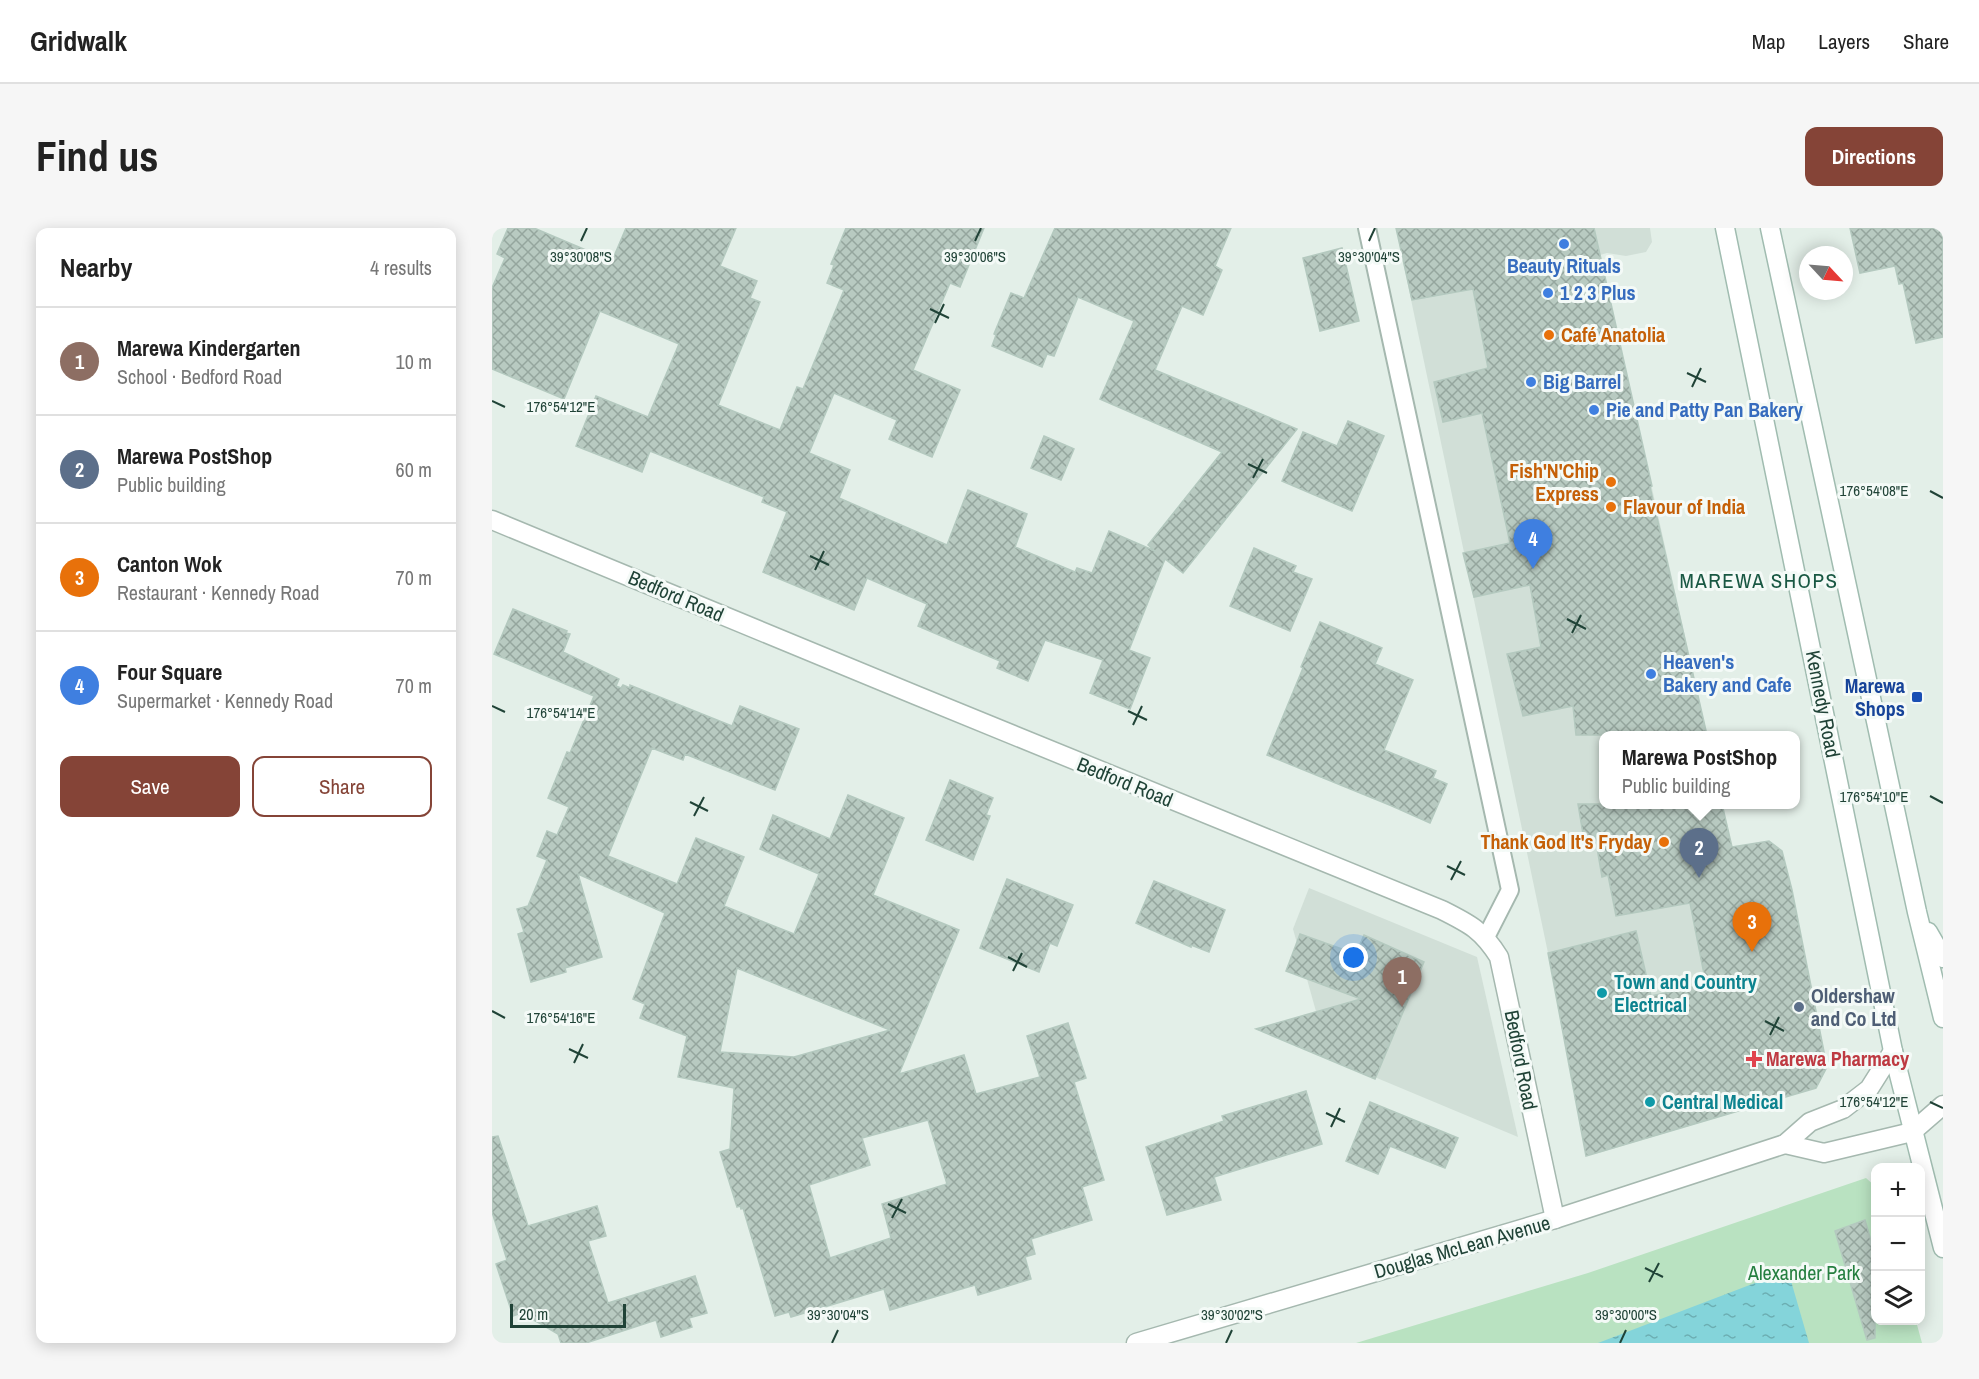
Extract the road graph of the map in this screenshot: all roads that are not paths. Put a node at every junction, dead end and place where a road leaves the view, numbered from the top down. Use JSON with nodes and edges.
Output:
{"nodes":[{"id":1,"x":1367,"y":228,"type":"edge"},
{"id":2,"x":1725,"y":228,"type":"edge"},
{"id":3,"x":1770,"y":228,"type":"edge"},
{"id":4,"x":492,"y":520,"type":"edge"},
{"id":5,"x":1917,"y":912,"type":"junction"},
{"id":6,"x":1486,"y":938,"type":"junction"},
{"id":7,"x":1943,"y":958,"type":"edge"},
{"id":8,"x":1943,"y":1018,"type":"edge"},
{"id":9,"x":1893,"y":1051,"type":"junction"},
{"id":10,"x":1943,"y":1105,"type":"edge"},
{"id":11,"x":1912,"y":1132,"type":"junction"},
{"id":12,"x":1785,"y":1144,"type":"junction"},
{"id":13,"x":1555,"y":1220,"type":"junction"},
{"id":14,"x":1943,"y":1248,"type":"edge"},
{"id":15,"x":1136,"y":1343,"type":"edge"}],
"edges":[{"from":1,"to":6,"type":"lane"},
{"from":2,"to":9,"type":"street","name":"Kennedy Road"},
{"from":3,"to":5,"type":"street"},
{"from":4,"to":6,"type":"street","name":"Bedford Road"},
{"from":5,"to":7,"type":"street"},
{"from":5,"to":8,"type":"street"},
{"from":6,"to":13,"type":"street","name":"Bedford Road"},
{"from":9,"to":11,"type":"street","name":"Kennedy Road"},
{"from":9,"to":12,"type":"street","name":"Douglas McLean Avenue"},
{"from":10,"to":11,"type":"street"},
{"from":11,"to":12,"type":"street"},
{"from":11,"to":14,"type":"street","name":"Kennedy Road"},
{"from":12,"to":13,"type":"street","name":"Douglas McLean Avenue"},
{"from":13,"to":15,"type":"street","name":"Douglas McLean Avenue"}]}
